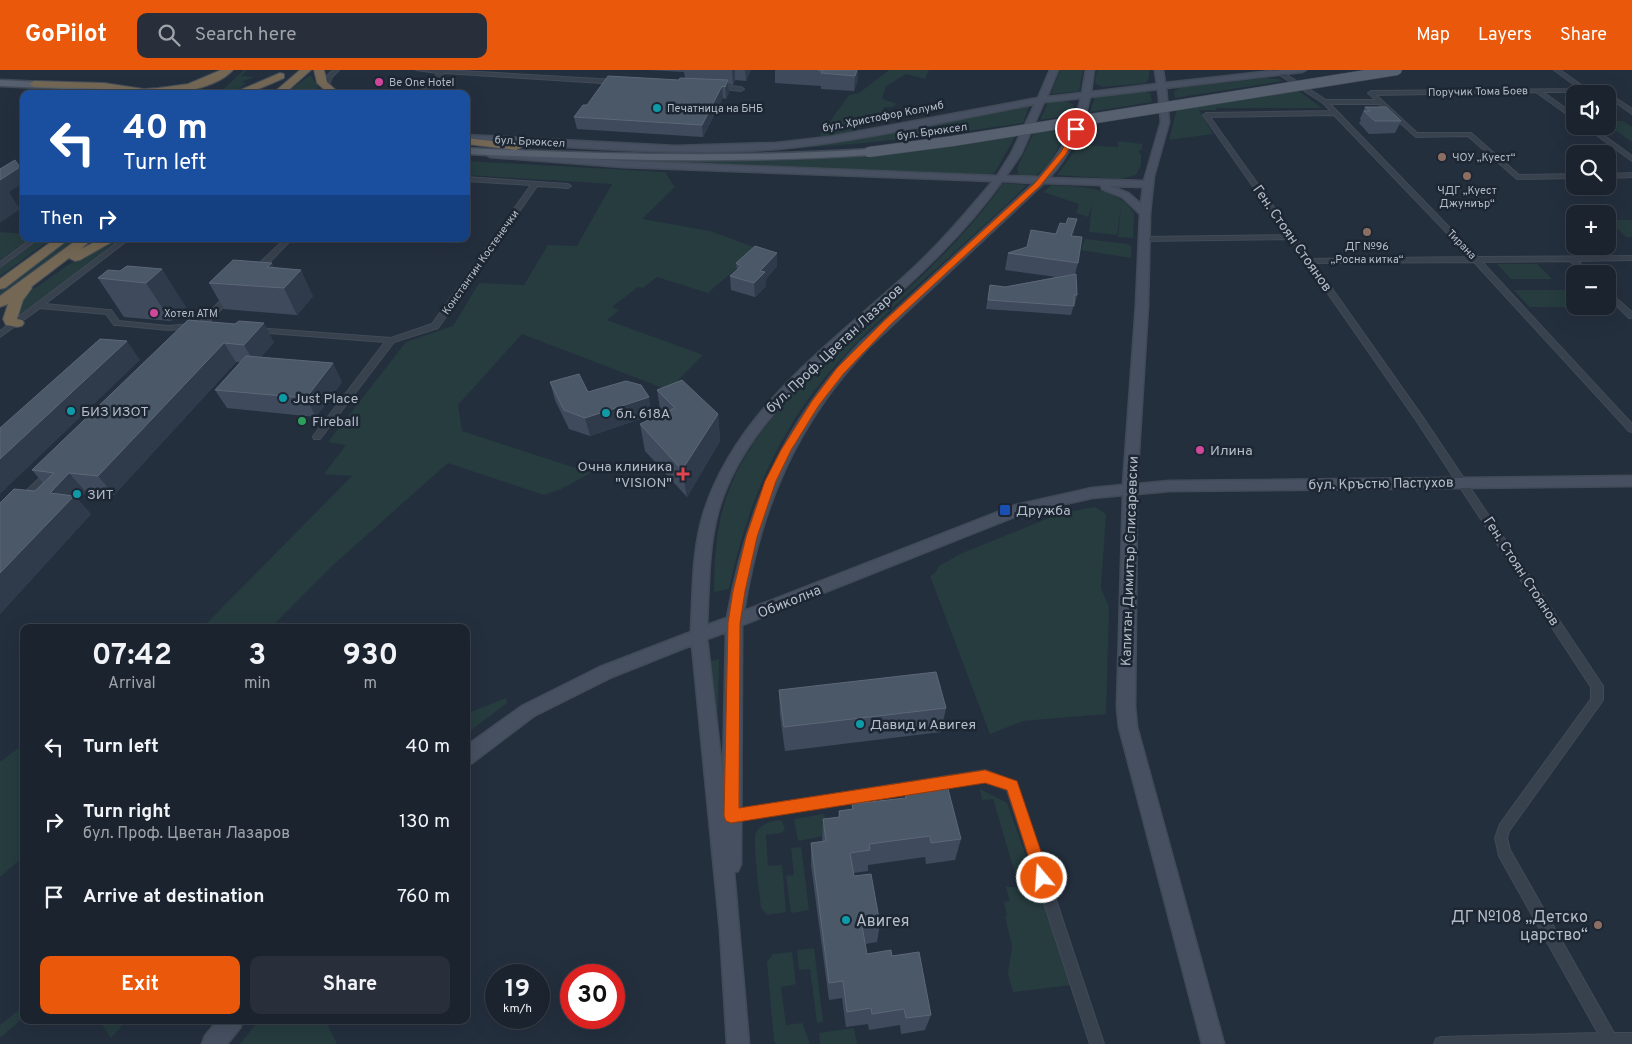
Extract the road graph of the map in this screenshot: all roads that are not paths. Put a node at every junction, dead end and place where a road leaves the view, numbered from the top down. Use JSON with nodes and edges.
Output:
{"nodes":[{"id":1,"x":228,"y":70,"type":"edge"},
{"id":2,"x":239,"y":70,"type":"edge"},
{"id":3,"x":306,"y":70,"type":"edge"},
{"id":4,"x":319,"y":70,"type":"edge"},
{"id":5,"x":336,"y":70,"type":"edge"},
{"id":6,"x":419,"y":70,"type":"edge"},
{"id":7,"x":1054,"y":70,"type":"edge"},
{"id":8,"x":1090,"y":70,"type":"edge"},
{"id":9,"x":1159,"y":70,"type":"edge"},
{"id":10,"x":1302,"y":70,"type":"edge"},
{"id":11,"x":1369,"y":70,"type":"edge"},
{"id":12,"x":1397,"y":70,"type":"edge"},
{"id":13,"x":1557,"y":70,"type":"edge"},
{"id":14,"x":1277,"y":71,"type":"edge"},
{"id":15,"x":443,"y":72,"type":"junction"},
{"id":16,"x":284,"y":73,"type":"edge"},
{"id":17,"x":622,"y":82,"type":"edge"},
{"id":18,"x":1088,"y":82,"type":"junction"},
{"id":19,"x":0,"y":83,"type":"edge"},
{"id":20,"x":34,"y":84,"type":"junction"},
{"id":21,"x":1579,"y":85,"type":"edge"},
{"id":22,"x":1162,"y":86,"type":"junction"},
{"id":23,"x":0,"y":87,"type":"edge"},
{"id":24,"x":706,"y":87,"type":"edge"},
{"id":25,"x":742,"y":89,"type":"dead end"},
{"id":26,"x":40,"y":90,"type":"edge"},
{"id":27,"x":90,"y":90,"type":"edge"},
{"id":28,"x":134,"y":90,"type":"edge"},
{"id":29,"x":173,"y":90,"type":"edge"},
{"id":30,"x":212,"y":90,"type":"edge"},
{"id":31,"x":248,"y":90,"type":"edge"},
{"id":32,"x":261,"y":90,"type":"edge"},
{"id":33,"x":282,"y":90,"type":"edge"},
{"id":34,"x":329,"y":90,"type":"edge"},
{"id":35,"x":330,"y":90,"type":"edge"},
{"id":36,"x":424,"y":90,"type":"edge"},
{"id":37,"x":1566,"y":90,"type":"edge"},
{"id":38,"x":1112,"y":91,"type":"junction"},
{"id":39,"x":1538,"y":91,"type":"junction"},
{"id":40,"x":1086,"y":94,"type":"junction"},
{"id":41,"x":1052,"y":98,"type":"junction"},
{"id":42,"x":1041,"y":100,"type":"junction"},
{"id":43,"x":1325,"y":102,"type":"junction"},
{"id":44,"x":1381,"y":102,"type":"junction"},
{"id":45,"x":1616,"y":102,"type":"edge"},
{"id":46,"x":1566,"y":111,"type":"edge"},
{"id":47,"x":1632,"y":112,"type":"edge"},
{"id":48,"x":1081,"y":113,"type":"junction"},
{"id":49,"x":1336,"y":113,"type":"junction"},
{"id":50,"x":1599,"y":135,"type":"edge"},
{"id":51,"x":470,"y":140,"type":"edge"},
{"id":52,"x":470,"y":141,"type":"edge"},
{"id":53,"x":470,"y":146,"type":"edge"},
{"id":54,"x":516,"y":147,"type":"junction"},
{"id":55,"x":675,"y":149,"type":"junction"},
{"id":56,"x":868,"y":149,"type":"junction"},
{"id":57,"x":588,"y":150,"type":"junction"},
{"id":58,"x":470,"y":151,"type":"edge"},
{"id":59,"x":470,"y":151,"type":"edge"},
{"id":60,"x":1016,"y":154,"type":"junction"},
{"id":61,"x":1632,"y":159,"type":"edge"},
{"id":62,"x":1566,"y":176,"type":"edge"},
{"id":63,"x":1616,"y":176,"type":"edge"},
{"id":64,"x":1632,"y":176,"type":"edge"},
{"id":65,"x":954,"y":178,"type":"junction"},
{"id":66,"x":470,"y":179,"type":"edge"},
{"id":67,"x":999,"y":180,"type":"junction"},
{"id":68,"x":1035,"y":180,"type":"junction"},
{"id":69,"x":1084,"y":182,"type":"junction"},
{"id":70,"x":1148,"y":183,"type":"junction"},
{"id":71,"x":536,"y":184,"type":"junction"},
{"id":72,"x":568,"y":186,"type":"dead end"},
{"id":73,"x":984,"y":198,"type":"junction"},
{"id":74,"x":1146,"y":213,"type":"junction"},
{"id":75,"x":1292,"y":237,"type":"junction"},
{"id":76,"x":1145,"y":239,"type":"junction"},
{"id":77,"x":31,"y":242,"type":"edge"},
{"id":78,"x":57,"y":242,"type":"edge"},
{"id":79,"x":59,"y":242,"type":"edge"},
{"id":80,"x":82,"y":242,"type":"edge"},
{"id":81,"x":105,"y":242,"type":"edge"},
{"id":82,"x":122,"y":242,"type":"edge"},
{"id":83,"x":286,"y":242,"type":"edge"},
{"id":84,"x":43,"y":254,"type":"junction"},
{"id":85,"x":1571,"y":258,"type":"junction"},
{"id":86,"x":1632,"y":258,"type":"edge"},
{"id":87,"x":1476,"y":259,"type":"junction"},
{"id":88,"x":1309,"y":261,"type":"junction"},
{"id":89,"x":0,"y":264,"type":"edge"},
{"id":90,"x":1578,"y":265,"type":"edge"},
{"id":91,"x":250,"y":276,"type":"edge"},
{"id":92,"x":30,"y":281,"type":"junction"},
{"id":93,"x":3,"y":283,"type":"edge"},
{"id":94,"x":237,"y":289,"type":"edge"},
{"id":95,"x":1616,"y":301,"type":"edge"},
{"id":96,"x":0,"y":303,"type":"edge"},
{"id":97,"x":39,"y":306,"type":"junction"},
{"id":98,"x":1632,"y":316,"type":"edge"},
{"id":99,"x":17,"y":323,"type":"junction"},
{"id":100,"x":201,"y":325,"type":"junction"},
{"id":101,"x":211,"y":326,"type":"edge"},
{"id":102,"x":250,"y":329,"type":"edge"},
{"id":103,"x":0,"y":336,"type":"edge"},
{"id":104,"x":188,"y":337,"type":"edge"},
{"id":105,"x":391,"y":340,"type":"junction"},
{"id":106,"x":1632,"y":429,"type":"edge"},
{"id":107,"x":317,"y":437,"type":"dead end"},
{"id":108,"x":54,"y":469,"type":"edge"},
{"id":109,"x":1632,"y":481,"type":"edge"},
{"id":110,"x":1463,"y":482,"type":"junction"},
{"id":111,"x":1130,"y":489,"type":"junction"},
{"id":112,"x":12,"y":506,"type":"edge"},
{"id":113,"x":734,"y":623,"type":"junction"},
{"id":114,"x":699,"y":636,"type":"junction"},
{"id":115,"x":470,"y":754,"type":"edge"},
{"id":116,"x":731,"y":816,"type":"junction"},
{"id":117,"x":730,"y":930,"type":"junction"},
{"id":118,"x":229,"y":1024,"type":"edge"},
{"id":119,"x":1632,"y":1040,"type":"edge"},
{"id":120,"x":1611,"y":1042,"type":"edge"},
{"id":121,"x":213,"y":1044,"type":"edge"},
{"id":122,"x":738,"y":1044,"type":"edge"},
{"id":123,"x":1097,"y":1044,"type":"edge"},
{"id":124,"x":1213,"y":1044,"type":"edge"},
{"id":125,"x":1441,"y":1044,"type":"edge"}],
"edges":[{"from":1,"to":29,"type":"highway"},
{"from":2,"to":30,"type":"highway"},
{"from":3,"to":33,"type":"highway"},
{"from":4,"to":34,"type":"highway"},
{"from":5,"to":35,"type":"street"},
{"from":6,"to":15,"type":"street"},
{"from":7,"to":42,"type":"main road","name":"бул. Проф. Цветан Лазаров"},
{"from":8,"to":18,"type":"main road","name":"бул. Проф. Цветан Лазаров"},
{"from":9,"to":22,"type":"main road","name":"Капитан Димитър Списаревски"},
{"from":10,"to":14,"type":"main road","name":"бул. Христофор Колумб"},
{"from":11,"to":56,"type":"main road","name":"бул. Брюксел"},
{"from":12,"to":56,"type":"main road","name":"бул. Брюксел","bridge":true},
{"from":13,"to":21,"type":"street"},
{"from":14,"to":22,"type":"main road","name":"бул. Христофор Колумб"},
{"from":14,"to":43,"type":"street","name":"Тирана"},
{"from":15,"to":17,"type":"street"},
{"from":15,"to":36,"type":"street"},
{"from":16,"to":31,"type":"highway"},
{"from":16,"to":32,"type":"highway"},
{"from":18,"to":38,"type":"main road"},
{"from":18,"to":40,"type":"main road","name":"бул. Проф. Цветан Лазаров"},
{"from":19,"to":20,"type":"main road"},
{"from":20,"to":27,"type":"main road"},
{"from":20,"to":28,"type":"highway"},
{"from":22,"to":38,"type":"main road","name":"бул. Христофор Колумб"},
{"from":22,"to":70,"type":"main road","name":"Капитан Димитър Списаревски"},
{"from":23,"to":26,"type":"main road"},
{"from":24,"to":25,"type":"street"},
{"from":37,"to":39,"type":"street","name":"Поручик Тома Боев"},
{"from":38,"to":40,"type":"main road","name":"бул. Христофор Колумб"},
{"from":39,"to":44,"type":"street","name":"Поручик Тома Боев"},
{"from":39,"to":46,"type":"street"},
{"from":40,"to":41,"type":"main road","name":"бул. Христофор Колумб"},
{"from":40,"to":48,"type":"main road","name":"бул. Проф. Цветан Лазаров"},
{"from":41,"to":42,"type":"main road","name":"бул. Христофор Колумб"},
{"from":41,"to":48,"type":"main road"},
{"from":42,"to":55,"type":"main road","name":"бул. Христофор Колумб"},
{"from":42,"to":60,"type":"main road","name":"бул. Проф. Цветан Лазаров"},
{"from":43,"to":44,"type":"street"},
{"from":43,"to":49,"type":"street","name":"Тирана"},
{"from":44,"to":62,"type":"street"},
{"from":45,"to":47,"type":"street"},
{"from":48,"to":68,"type":"main road","name":"бул. Проф. Цветан Лазаров"},
{"from":49,"to":75,"type":"street","name":"Ген. Стоян Стоянов"},
{"from":49,"to":87,"type":"street","name":"Тирана"},
{"from":50,"to":61,"type":"street"},
{"from":51,"to":55,"type":"main road","name":"бул. Христофор Колумб"},
{"from":52,"to":54,"type":"highway"},
{"from":53,"to":54,"type":"main road"},
{"from":54,"to":57,"type":"main road"},
{"from":55,"to":57,"type":"main road"},
{"from":56,"to":57,"type":"main road","name":"бул. Брюксел"},
{"from":56,"to":58,"type":"main road","name":"бул. Брюксел"},
{"from":59,"to":65,"type":"main road"},
{"from":60,"to":67,"type":"main road","name":"бул. Проф. Цветан Лазаров"},
{"from":60,"to":68,"type":"main road"},
{"from":63,"to":64,"type":"street"},
{"from":65,"to":67,"type":"main road"},
{"from":65,"to":73,"type":"main road"},
{"from":66,"to":71,"type":"street"},
{"from":67,"to":68,"type":"main road"},
{"from":67,"to":73,"type":"main road","name":"бул. Проф. Цветан Лазаров"},
{"from":68,"to":69,"type":"main road"},
{"from":68,"to":113,"type":"main road","name":"бул. Проф. Цветан Лазаров"},
{"from":69,"to":70,"type":"main road"},
{"from":69,"to":74,"type":"main road"},
{"from":70,"to":74,"type":"main road","name":"Капитан Димитър Списаревски"},
{"from":71,"to":72,"type":"street"},
{"from":71,"to":105,"type":"street","name":"Константин Костенечки"},
{"from":73,"to":114,"type":"main road","name":"бул. Проф. Цветан Лазаров"},
{"from":74,"to":76,"type":"main road","name":"Капитан Димитър Списаревски"},
{"from":75,"to":76,"type":"street"},
{"from":75,"to":88,"type":"street","name":"Ген. Стоян Стоянов"},
{"from":76,"to":111,"type":"main road","name":"Капитан Димитър Списаревски"},
{"from":77,"to":89,"type":"street"},
{"from":78,"to":84,"type":"highway"},
{"from":79,"to":84,"type":"highway"},
{"from":80,"to":92,"type":"highway"},
{"from":81,"to":92,"type":"highway"},
{"from":82,"to":97,"type":"street"},
{"from":83,"to":91,"type":"street"},
{"from":84,"to":93,"type":"highway"},
{"from":85,"to":86,"type":"street"},
{"from":85,"to":87,"type":"street"},
{"from":85,"to":90,"type":"street"},
{"from":87,"to":88,"type":"street"},
{"from":87,"to":106,"type":"street","name":"Тирана"},
{"from":88,"to":110,"type":"street","name":"Ген. Стоян Стоянов"},
{"from":92,"to":96,"type":"highway"},
{"from":92,"to":99,"type":"highway"},
{"from":94,"to":100,"type":"street"},
{"from":95,"to":98,"type":"street"},
{"from":97,"to":99,"type":"street"},
{"from":97,"to":100,"type":"street"},
{"from":99,"to":103,"type":"street"},
{"from":100,"to":101,"type":"street"},
{"from":100,"to":104,"type":"street"},
{"from":102,"to":105,"type":"street"},
{"from":105,"to":107,"type":"street"},
{"from":108,"to":112,"type":"street"},
{"from":109,"to":110,"type":"main road","name":"бул. Кръстю Пастухов"},
{"from":110,"to":111,"type":"main road","name":"бул. Кръстю Пастухов"},
{"from":110,"to":120,"type":"street","name":"Ген. Стоян Стоянов"},
{"from":111,"to":113,"type":"main road","name":"Обиколна"},
{"from":111,"to":124,"type":"main road","name":"Капитан Димитър Списаревски"},
{"from":113,"to":114,"type":"main road","name":"Обиколна"},
{"from":113,"to":116,"type":"main road","name":"бул. Проф. Цветан Лазаров"},
{"from":114,"to":115,"type":"main road","name":"Обиколна"},
{"from":114,"to":117,"type":"main road","name":"бул. Проф. Цветан Лазаров"},
{"from":116,"to":117,"type":"main road","name":"бул. Проф. Цветан Лазаров"},
{"from":116,"to":123,"type":"street"},
{"from":117,"to":122,"type":"main road","name":"бул. Проф. Цветан Лазаров"},
{"from":118,"to":121,"type":"main road"},
{"from":119,"to":120,"type":"street"},
{"from":120,"to":125,"type":"street"}]}
